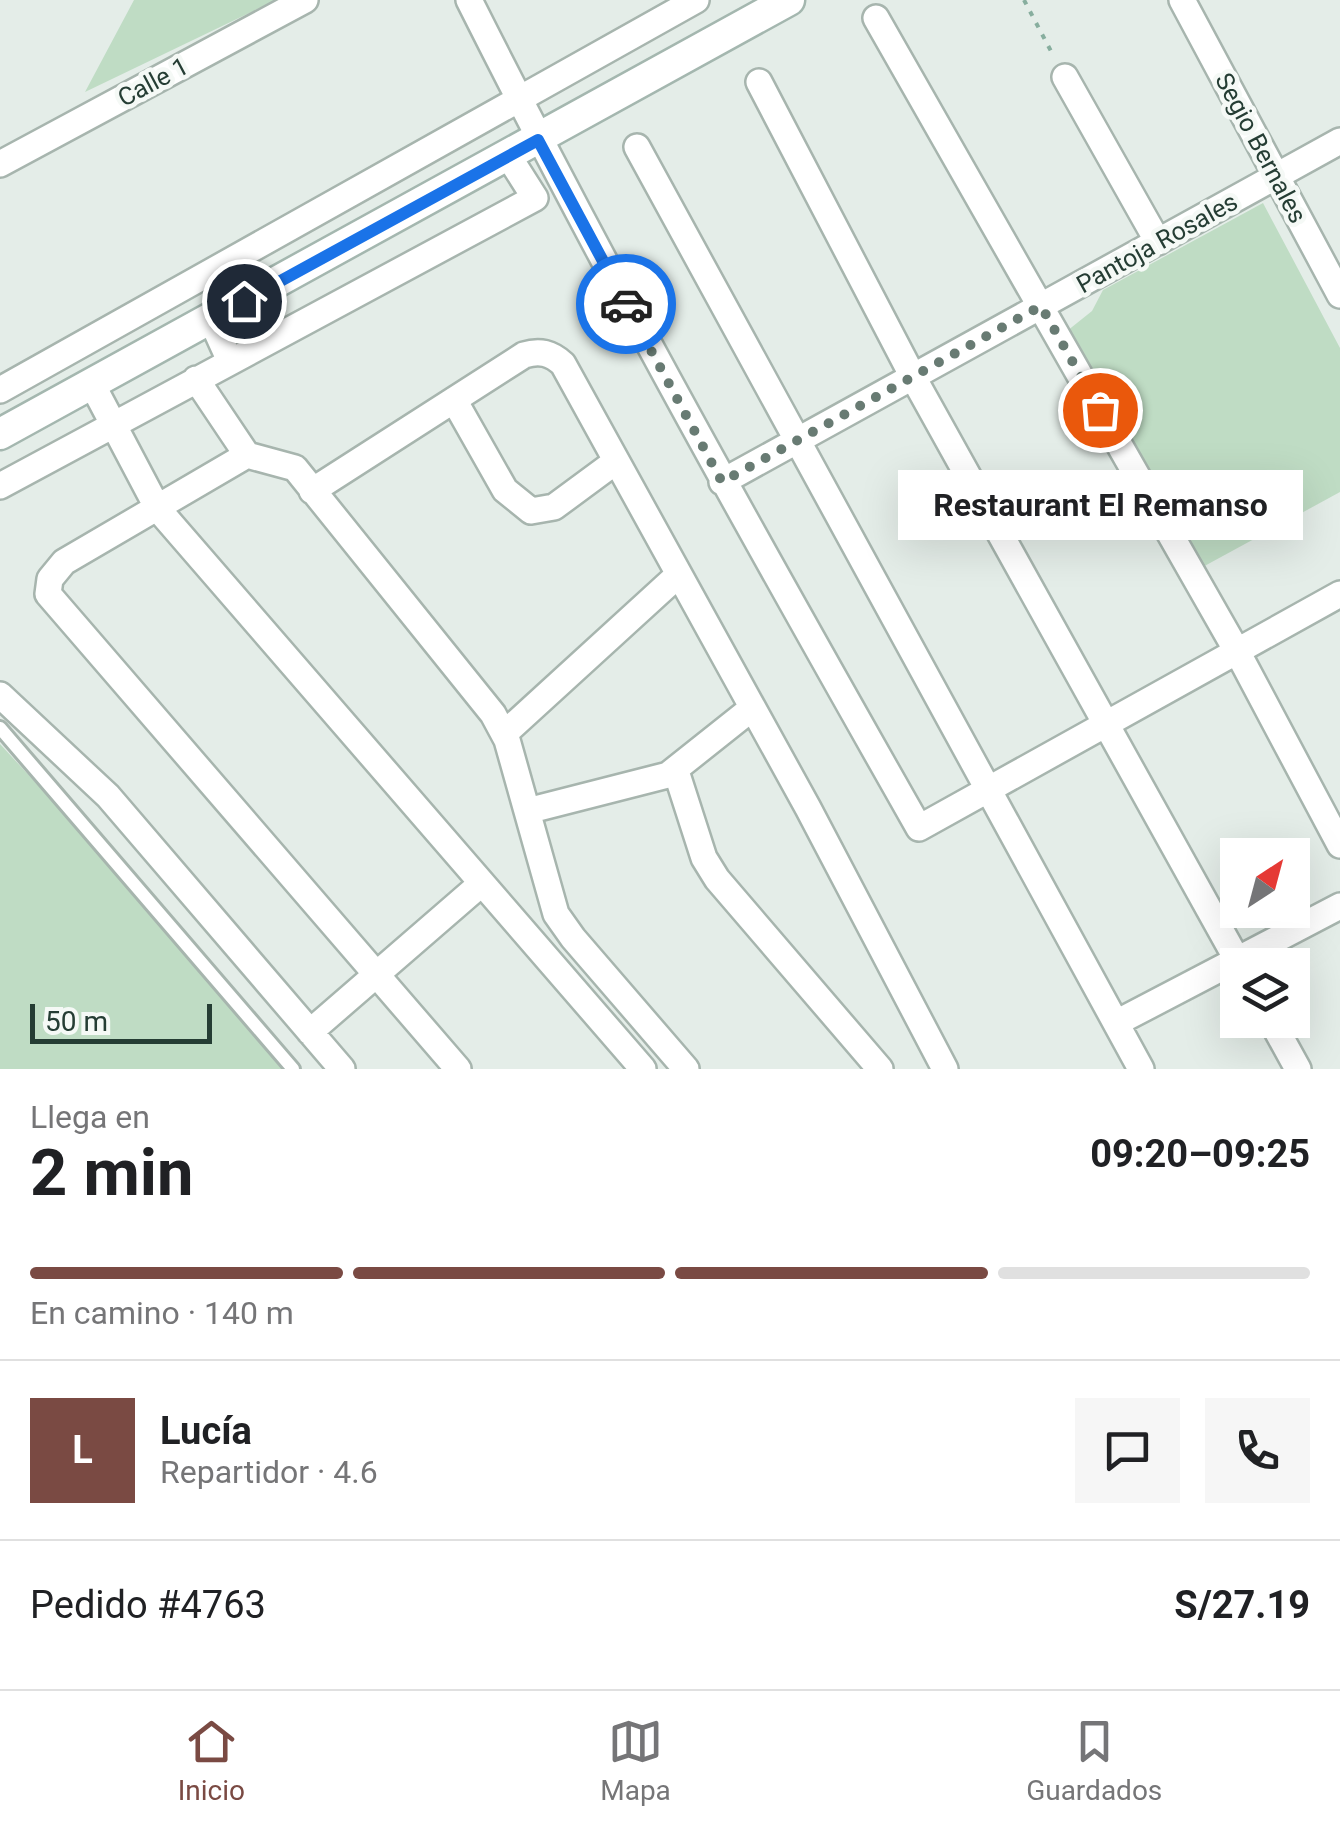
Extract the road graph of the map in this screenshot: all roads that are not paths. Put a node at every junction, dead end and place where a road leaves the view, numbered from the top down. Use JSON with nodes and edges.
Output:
{"nodes":[{"id":1,"x":305,"y":0,"type":"edge"},
{"id":2,"x":468,"y":0,"type":"edge"},
{"id":3,"x":696,"y":0,"type":"edge"},
{"id":4,"x":789,"y":0,"type":"edge"},
{"id":5,"x":1182,"y":0,"type":"edge"},
{"id":6,"x":876,"y":18,"type":"dead end"},
{"id":7,"x":1065,"y":77,"type":"road end"},
{"id":8,"x":758,"y":82,"type":"dead end"},
{"id":9,"x":518,"y":98,"type":"junction"},
{"id":10,"x":538,"y":140,"type":"junction"},
{"id":11,"x":1340,"y":141,"type":"edge"},
{"id":12,"x":637,"y":147,"type":"dead end"},
{"id":13,"x":509,"y":156,"type":"junction"},
{"id":14,"x":0,"y":164,"type":"edge"},
{"id":15,"x":1276,"y":178,"type":"junction"},
{"id":16,"x":1158,"y":242,"type":"junction"},
{"id":17,"x":1340,"y":295,"type":"edge"},
{"id":18,"x":1041,"y":306,"type":"junction"},
{"id":19,"x":211,"y":319,"type":"junction"},
{"id":20,"x":230,"y":361,"type":"junction"},
{"id":21,"x":914,"y":377,"type":"junction"},
{"id":22,"x":196,"y":379,"type":"junction"},
{"id":23,"x":92,"y":384,"type":"junction"},
{"id":24,"x":0,"y":390,"type":"edge"},
{"id":25,"x":454,"y":400,"type":"junction"},
{"id":26,"x":114,"y":423,"type":"junction"},
{"id":27,"x":0,"y":434,"type":"edge"},
{"id":28,"x":799,"y":440,"type":"junction"},
{"id":29,"x":247,"y":455,"type":"junction"},
{"id":30,"x":616,"y":462,"type":"junction"},
{"id":31,"x":722,"y":482,"type":"junction"},
{"id":32,"x":0,"y":486,"type":"edge"},
{"id":33,"x":312,"y":491,"type":"junction"},
{"id":34,"x":158,"y":509,"type":"junction"},
{"id":35,"x":678,"y":576,"type":"junction"},
{"id":36,"x":1340,"y":594,"type":"edge"},
{"id":37,"x":1238,"y":653,"type":"junction"},
{"id":38,"x":752,"y":709,"type":"junction"},
{"id":39,"x":5,"y":710,"type":"edge"},
{"id":40,"x":1106,"y":724,"type":"junction"},
{"id":41,"x":504,"y":734,"type":"junction"},
{"id":42,"x":676,"y":770,"type":"junction"},
{"id":43,"x":988,"y":788,"type":"junction"},
{"id":44,"x":527,"y":812,"type":"junction"},
{"id":45,"x":1340,"y":845,"type":"edge"},
{"id":46,"x":482,"y":883,"type":"junction"},
{"id":47,"x":1340,"y":906,"type":"edge"},
{"id":48,"x":1231,"y":948,"type":"edge"},
{"id":49,"x":1266,"y":948,"type":"edge"},
{"id":50,"x":1220,"y":972,"type":"edge"},
{"id":51,"x":376,"y":974,"type":"junction"},
{"id":52,"x":1116,"y":1023,"type":"junction"},
{"id":53,"x":310,"y":1032,"type":"junction"},
{"id":54,"x":1281,"y":1038,"type":"edge"},
{"id":55,"x":292,"y":1069,"type":"edge"},
{"id":56,"x":342,"y":1069,"type":"edge"},
{"id":57,"x":458,"y":1069,"type":"edge"},
{"id":58,"x":644,"y":1069,"type":"edge"},
{"id":59,"x":686,"y":1069,"type":"edge"},
{"id":60,"x":880,"y":1069,"type":"edge"},
{"id":61,"x":945,"y":1069,"type":"edge"},
{"id":62,"x":1141,"y":1069,"type":"edge"},
{"id":63,"x":1298,"y":1069,"type":"edge"}],
"edges":[{"from":1,"to":14,"type":"street","name":"Calle 1"},
{"from":2,"to":9,"type":"street"},
{"from":3,"to":9,"type":"street"},
{"from":4,"to":10,"type":"street"},
{"from":5,"to":15,"type":"street","name":"Segio Bernales"},
{"from":6,"to":18,"type":"street"},
{"from":7,"to":16,"type":"street"},
{"from":8,"to":21,"type":"street"},
{"from":9,"to":10,"type":"street"},
{"from":9,"to":24,"type":"street"},
{"from":10,"to":13,"type":"street"},
{"from":10,"to":31,"type":"street"},
{"from":11,"to":15,"type":"street","name":"Pantoja Rosales"},
{"from":12,"to":28,"type":"street"},
{"from":13,"to":19,"type":"street"},
{"from":13,"to":20,"type":"street"},
{"from":15,"to":16,"type":"street","name":"Pantoja Rosales"},
{"from":15,"to":17,"type":"street","name":"Segio Bernales"},
{"from":16,"to":18,"type":"street","name":"Pantoja Rosales"},
{"from":18,"to":21,"type":"street","name":"Pantoja Rosales"},
{"from":18,"to":37,"type":"street"},
{"from":19,"to":20,"type":"street"},
{"from":19,"to":23,"type":"street"},
{"from":20,"to":22,"type":"street"},
{"from":21,"to":28,"type":"street","name":"Pantoja Rosales"},
{"from":21,"to":40,"type":"street"},
{"from":22,"to":26,"type":"street"},
{"from":22,"to":29,"type":"street"},
{"from":23,"to":26,"type":"street"},
{"from":23,"to":27,"type":"street"},
{"from":25,"to":30,"type":"street"},
{"from":25,"to":30,"type":"street"},
{"from":25,"to":33,"type":"street"},
{"from":26,"to":32,"type":"street"},
{"from":26,"to":34,"type":"street"},
{"from":28,"to":31,"type":"street","name":"Pantoja Rosales"},
{"from":28,"to":43,"type":"street"},
{"from":29,"to":33,"type":"street"},
{"from":29,"to":34,"type":"street"},
{"from":30,"to":35,"type":"street"},
{"from":31,"to":43,"type":"street"},
{"from":33,"to":41,"type":"street"},
{"from":34,"to":46,"type":"street"},
{"from":34,"to":51,"type":"street"},
{"from":35,"to":38,"type":"street"},
{"from":35,"to":41,"type":"street"},
{"from":36,"to":37,"type":"street"},
{"from":37,"to":40,"type":"street"},
{"from":37,"to":45,"type":"street"},
{"from":38,"to":42,"type":"street"},
{"from":38,"to":61,"type":"street"},
{"from":39,"to":53,"type":"street"},
{"from":39,"to":55,"type":"lane"},
{"from":40,"to":43,"type":"street"},
{"from":40,"to":48,"type":"street"},
{"from":41,"to":44,"type":"street"},
{"from":42,"to":44,"type":"street"},
{"from":42,"to":60,"type":"street"},
{"from":43,"to":52,"type":"street"},
{"from":44,"to":59,"type":"street"},
{"from":46,"to":51,"type":"street"},
{"from":46,"to":58,"type":"street"},
{"from":47,"to":49,"type":"street"},
{"from":50,"to":52,"type":"street"},
{"from":51,"to":53,"type":"street"},
{"from":51,"to":57,"type":"street"},
{"from":52,"to":62,"type":"street"},
{"from":53,"to":56,"type":"street"},
{"from":54,"to":63,"type":"street"}]}
